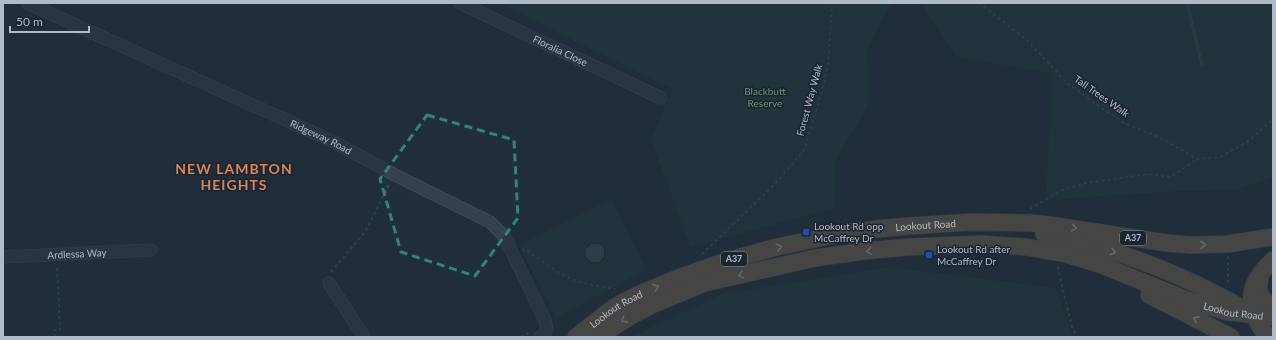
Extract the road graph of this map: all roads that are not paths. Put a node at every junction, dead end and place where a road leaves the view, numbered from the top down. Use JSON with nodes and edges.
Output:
{"nodes":[{"id":1,"x":27,"y":3,"type":"edge"},
{"id":2,"x":460,"y":3,"type":"edge"},
{"id":3,"x":661,"y":98,"type":"dead end"},
{"id":4,"x":993,"y":223,"type":"junction"},
{"id":5,"x":1273,"y":237,"type":"edge"},
{"id":6,"x":151,"y":250,"type":"dead end"},
{"id":7,"x":3,"y":257,"type":"edge"},
{"id":8,"x":1099,"y":264,"type":"junction"},
{"id":9,"x":1268,"y":266,"type":"edge"},
{"id":10,"x":332,"y":280,"type":"road end"},
{"id":11,"x":1273,"y":309,"type":"edge"},
{"id":12,"x":1255,"y":316,"type":"junction"},
{"id":13,"x":1273,"y":317,"type":"edge"},
{"id":14,"x":1273,"y":325,"type":"edge"},
{"id":15,"x":364,"y":337,"type":"edge"},
{"id":16,"x":540,"y":337,"type":"edge"},
{"id":17,"x":576,"y":337,"type":"edge"},
{"id":18,"x":598,"y":337,"type":"edge"},
{"id":19,"x":1231,"y":337,"type":"edge"},
{"id":20,"x":1269,"y":337,"type":"edge"}],
"edges":[{"from":1,"to":16,"type":"street","name":"Ridgeway Road"},
{"from":2,"to":3,"type":"street","name":"Floralia Close"},
{"from":4,"to":5,"type":"highway","name":"Lookout Road","number":"A37","one_way":true},
{"from":4,"to":12,"type":"highway","one_way":true},
{"from":17,"to":4,"type":"highway","name":"Lookout Road","number":"A37","one_way":true},
{"from":6,"to":7,"type":"street","name":"Ardlessa Way"},
{"from":8,"to":12,"type":"highway","name":"Lookout Road"},
{"from":8,"to":18,"type":"highway","name":"Lookout Road","number":"A37","one_way":true},
{"from":19,"to":8,"type":"highway","one_way":true},
{"from":9,"to":11,"type":"highway"},
{"from":9,"to":12,"type":"highway"},
{"from":10,"to":15,"type":"street"},
{"from":12,"to":13,"type":"highway","name":"Lookout Road"},
{"from":12,"to":14,"type":"highway"},
{"from":12,"to":20,"type":"highway"}]}
